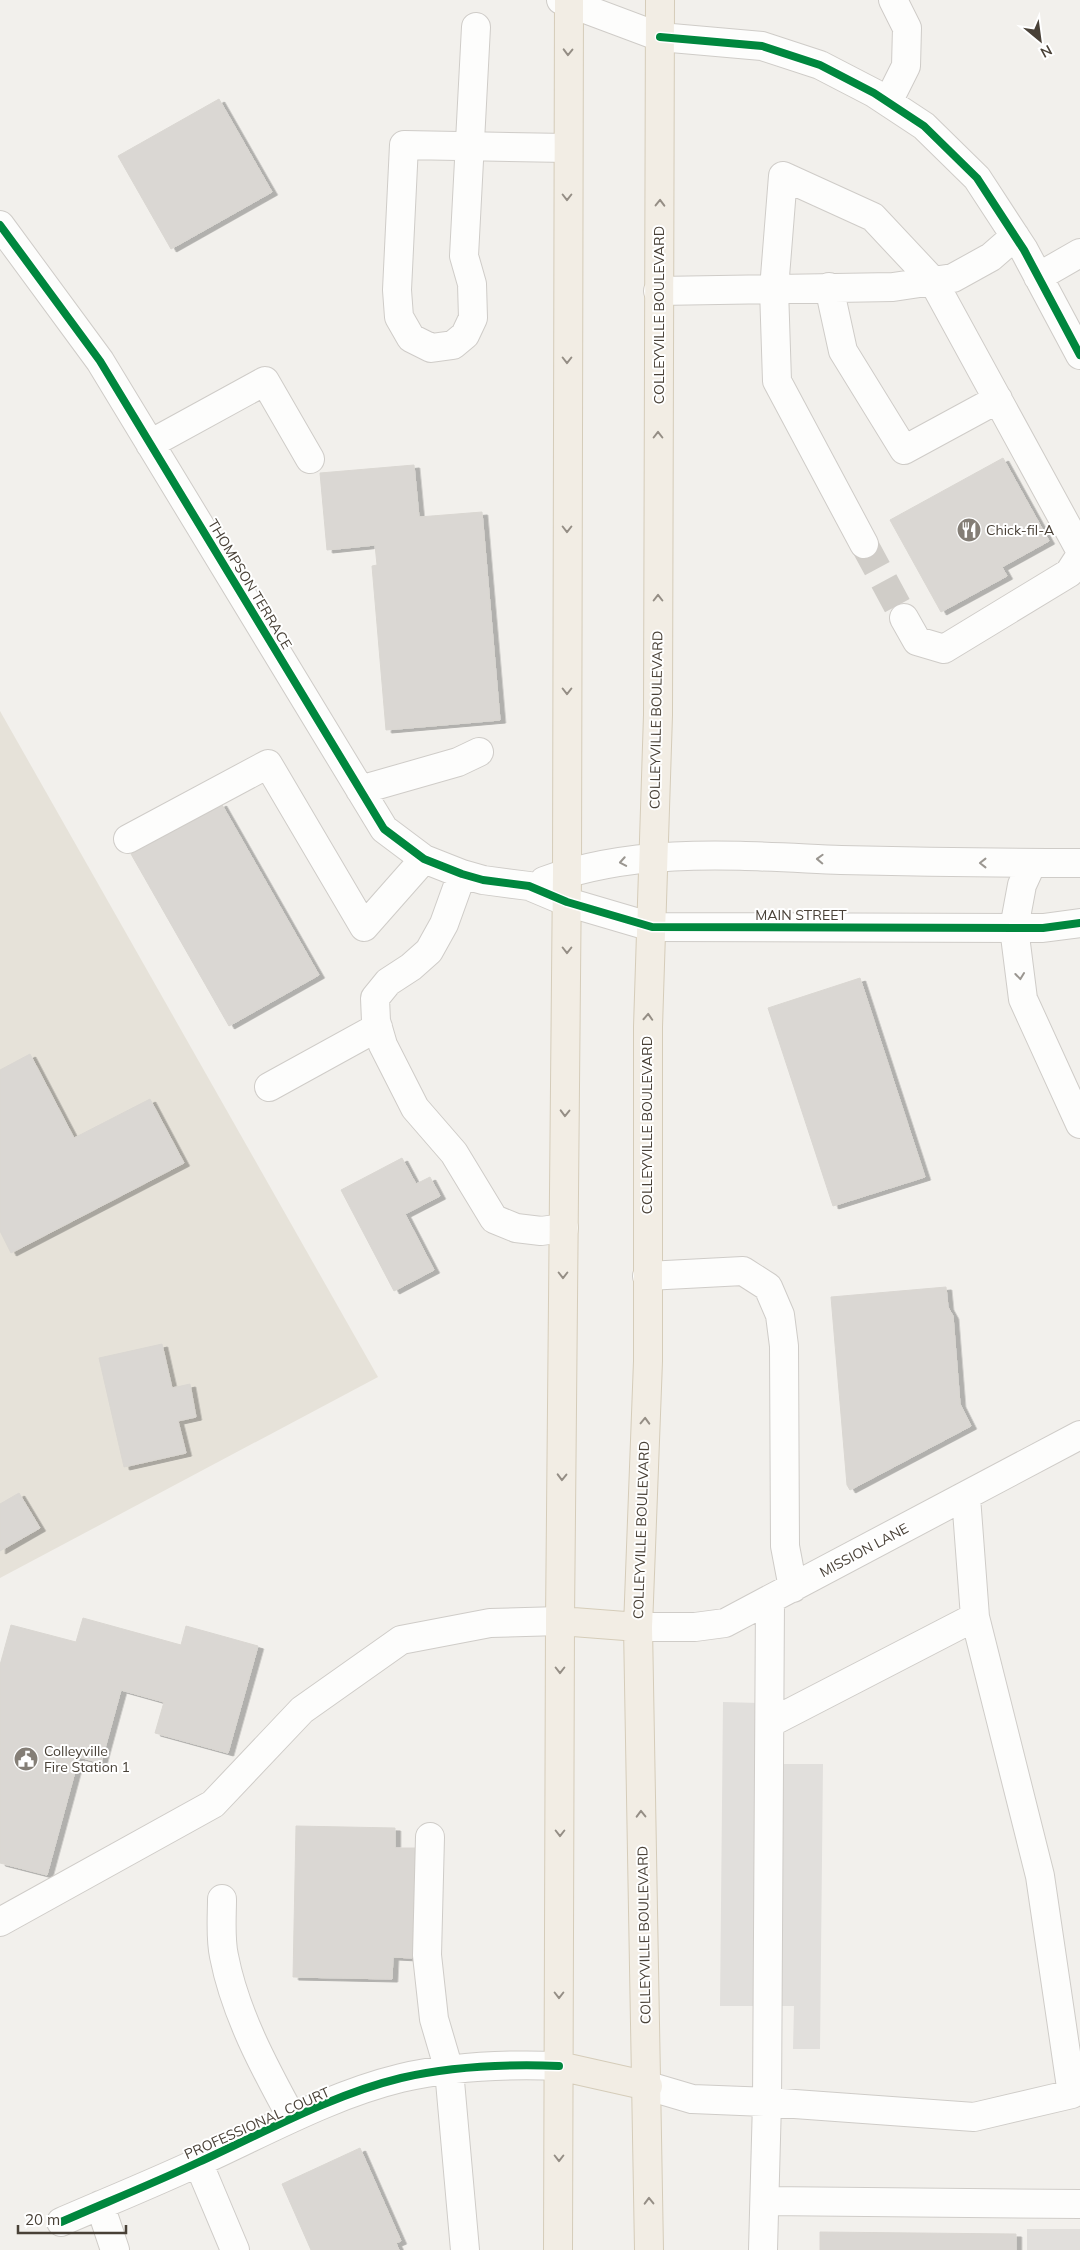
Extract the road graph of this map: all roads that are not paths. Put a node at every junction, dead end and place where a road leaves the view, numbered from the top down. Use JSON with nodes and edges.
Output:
{"nodes":[{"id":1,"x":660,"y":0,"type":"edge"},
{"id":2,"x":894,"y":0,"type":"edge"},
{"id":3,"x":566,"y":1,"type":"edge"},
{"id":4,"x":476,"y":27,"type":"dead end"},
{"id":5,"x":660,"y":37,"type":"junction"},
{"id":6,"x":888,"y":102,"type":"junction"},
{"id":7,"x":470,"y":146,"type":"junction"},
{"id":8,"x":567,"y":148,"type":"junction"},
{"id":9,"x":0,"y":225,"type":"edge"},
{"id":10,"x":1015,"y":236,"type":"junction"},
{"id":11,"x":1080,"y":253,"type":"edge"},
{"id":12,"x":1038,"y":277,"type":"junction"},
{"id":13,"x":933,"y":281,"type":"junction"},
{"id":14,"x":829,"y":287,"type":"junction"},
{"id":15,"x":774,"y":289,"type":"junction"},
{"id":16,"x":658,"y":291,"type":"junction"},
{"id":17,"x":1080,"y":355,"type":"edge"},
{"id":18,"x":998,"y":400,"type":"junction"},
{"id":19,"x":150,"y":444,"type":"junction"},
{"id":20,"x":310,"y":459,"type":"dead end"},
{"id":21,"x":864,"y":544,"type":"tunnel mouth"},
{"id":22,"x":1080,"y":550,"type":"edge"},
{"id":23,"x":1080,"y":556,"type":"edge"},
{"id":24,"x":904,"y":618,"type":"tunnel mouth"},
{"id":25,"x":479,"y":752,"type":"dead end"},
{"id":26,"x":360,"y":790,"type":"junction"},
{"id":27,"x":128,"y":839,"type":"dead end"},
{"id":28,"x":654,"y":857,"type":"junction"},
{"id":29,"x":424,"y":859,"type":"junction"},
{"id":30,"x":1032,"y":863,"type":"junction"},
{"id":31,"x":1080,"y":863,"type":"edge"},
{"id":32,"x":567,"y":872,"type":"junction"},
{"id":33,"x":462,"y":874,"type":"junction"},
{"id":34,"x":529,"y":886,"type":"junction"},
{"id":35,"x":567,"y":902,"type":"junction"},
{"id":36,"x":1080,"y":923,"type":"edge"},
{"id":37,"x":652,"y":927,"type":"junction"},
{"id":38,"x":1014,"y":928,"type":"junction"},
{"id":39,"x":378,"y":1026,"type":"junction"},
{"id":40,"x":269,"y":1087,"type":"dead end"},
{"id":41,"x":1080,"y":1124,"type":"edge"},
{"id":42,"x":564,"y":1228,"type":"junction"},
{"id":43,"x":647,"y":1276,"type":"junction"},
{"id":44,"x":1080,"y":1435,"type":"edge"},
{"id":45,"x":966,"y":1497,"type":"junction"},
{"id":46,"x":782,"y":1594,"type":"junction"},
{"id":47,"x":975,"y":1617,"type":"junction"},
{"id":48,"x":560,"y":1621,"type":"junction"},
{"id":49,"x":638,"y":1627,"type":"junction"},
{"id":50,"x":770,"y":1723,"type":"junction"},
{"id":51,"x":430,"y":1837,"type":"dead end"},
{"id":52,"x":222,"y":1899,"type":"dead end"},
{"id":53,"x":0,"y":1922,"type":"edge"},
{"id":54,"x":559,"y":2066,"type":"junction"},
{"id":55,"x":449,"y":2070,"type":"junction"},
{"id":56,"x":648,"y":2086,"type":"junction"},
{"id":57,"x":767,"y":2102,"type":"junction"},
{"id":58,"x":292,"y":2118,"type":"junction"},
{"id":59,"x":198,"y":2162,"type":"junction"},
{"id":60,"x":766,"y":2201,"type":"junction"},
{"id":61,"x":1080,"y":2204,"type":"edge"},
{"id":62,"x":100,"y":2205,"type":"junction"},
{"id":63,"x":61,"y":2222,"type":"dead end"},
{"id":64,"x":115,"y":2250,"type":"edge"},
{"id":65,"x":234,"y":2250,"type":"edge"},
{"id":66,"x":465,"y":2250,"type":"edge"},
{"id":67,"x":558,"y":2250,"type":"edge"},
{"id":68,"x":650,"y":2250,"type":"edge"},
{"id":69,"x":763,"y":2250,"type":"edge"}],
"edges":[{"from":1,"to":5,"type":"main road","name":"COLLEYVILLE BOULEVARD"},
{"from":2,"to":6,"type":"street"},
{"from":3,"to":5,"type":"street"},
{"from":3,"to":8,"type":"main road","one_way":true},
{"from":4,"to":7,"type":"street"},
{"from":5,"to":6,"type":"street"},
{"from":16,"to":5,"type":"main road","name":"COLLEYVILLE BOULEVARD","one_way":true},
{"from":6,"to":10,"type":"street"},
{"from":7,"to":7,"type":"street"},
{"from":7,"to":8,"type":"street"},
{"from":8,"to":32,"type":"main road","one_way":true},
{"from":9,"to":19,"type":"street","name":"THOMPSON TERRACE"},
{"from":10,"to":12,"type":"street"},
{"from":10,"to":13,"type":"street"},
{"from":11,"to":12,"type":"street"},
{"from":12,"to":17,"type":"street"},
{"from":13,"to":14,"type":"street"},
{"from":13,"to":15,"type":"street"},
{"from":13,"to":18,"type":"street"},
{"from":14,"to":15,"type":"street"},
{"from":14,"to":18,"type":"street"},
{"from":15,"to":16,"type":"street"},
{"from":15,"to":21,"type":"street"},
{"from":28,"to":16,"type":"main road","name":"COLLEYVILLE BOULEVARD","one_way":true},
{"from":18,"to":22,"type":"street"},
{"from":19,"to":20,"type":"street"},
{"from":19,"to":26,"type":"street","name":"THOMPSON TERRACE"},
{"from":23,"to":24,"type":"street"},
{"from":25,"to":26,"type":"street"},
{"from":26,"to":29,"type":"street","name":"THOMPSON TERRACE"},
{"from":27,"to":29,"type":"street"},
{"from":30,"to":28,"type":"street","one_way":true},
{"from":28,"to":32,"type":"street","one_way":true},
{"from":28,"to":37,"type":"main road","name":"COLLEYVILLE BOULEVARD"},
{"from":29,"to":33,"type":"street","name":"THOMPSON TERRACE"},
{"from":30,"to":31,"type":"street"},
{"from":30,"to":38,"type":"street"},
{"from":32,"to":34,"type":"street"},
{"from":32,"to":35,"type":"main road"},
{"from":33,"to":34,"type":"street","name":"THOMPSON TERRACE"},
{"from":33,"to":39,"type":"street"},
{"from":34,"to":35,"type":"street","name":"MAIN STREET"},
{"from":35,"to":37,"type":"street","name":"MAIN STREET"},
{"from":35,"to":42,"type":"main road","one_way":true},
{"from":36,"to":38,"type":"street","name":"MAIN STREET"},
{"from":37,"to":38,"type":"street","name":"MAIN STREET"},
{"from":43,"to":37,"type":"main road","name":"COLLEYVILLE BOULEVARD","one_way":true},
{"from":38,"to":41,"type":"street","one_way":true},
{"from":39,"to":40,"type":"street"},
{"from":39,"to":42,"type":"street"},
{"from":42,"to":48,"type":"main road","one_way":true},
{"from":43,"to":46,"type":"street"},
{"from":49,"to":43,"type":"main road","name":"COLLEYVILLE BOULEVARD","one_way":true},
{"from":44,"to":45,"type":"street","name":"MISSION LANE"},
{"from":45,"to":46,"type":"street","name":"MISSION LANE"},
{"from":45,"to":47,"type":"street"},
{"from":46,"to":49,"type":"street","name":"MISSION LANE"},
{"from":46,"to":50,"type":"street"},
{"from":47,"to":50,"type":"street"},
{"from":47,"to":57,"type":"street"},
{"from":48,"to":49,"type":"main road"},
{"from":48,"to":53,"type":"street"},
{"from":48,"to":54,"type":"main road","one_way":true},
{"from":56,"to":49,"type":"main road","name":"COLLEYVILLE BOULEVARD","one_way":true},
{"from":50,"to":57,"type":"street"},
{"from":51,"to":55,"type":"street"},
{"from":52,"to":58,"type":"street"},
{"from":54,"to":55,"type":"street","name":"PROFESSIONAL COURT"},
{"from":54,"to":56,"type":"main road"},
{"from":54,"to":67,"type":"main road","one_way":true},
{"from":55,"to":58,"type":"street","name":"PROFESSIONAL COURT"},
{"from":55,"to":66,"type":"street"},
{"from":56,"to":57,"type":"street"},
{"from":68,"to":56,"type":"main road","name":"COLLEYVILLE BOULEVARD","one_way":true},
{"from":57,"to":60,"type":"street"},
{"from":58,"to":59,"type":"street","name":"PROFESSIONAL COURT"},
{"from":59,"to":62,"type":"street","name":"PROFESSIONAL COURT"},
{"from":59,"to":65,"type":"street"},
{"from":60,"to":61,"type":"street"},
{"from":60,"to":69,"type":"street"},
{"from":62,"to":63,"type":"street","name":"PROFESSIONAL COURT"},
{"from":62,"to":64,"type":"street"}]}
